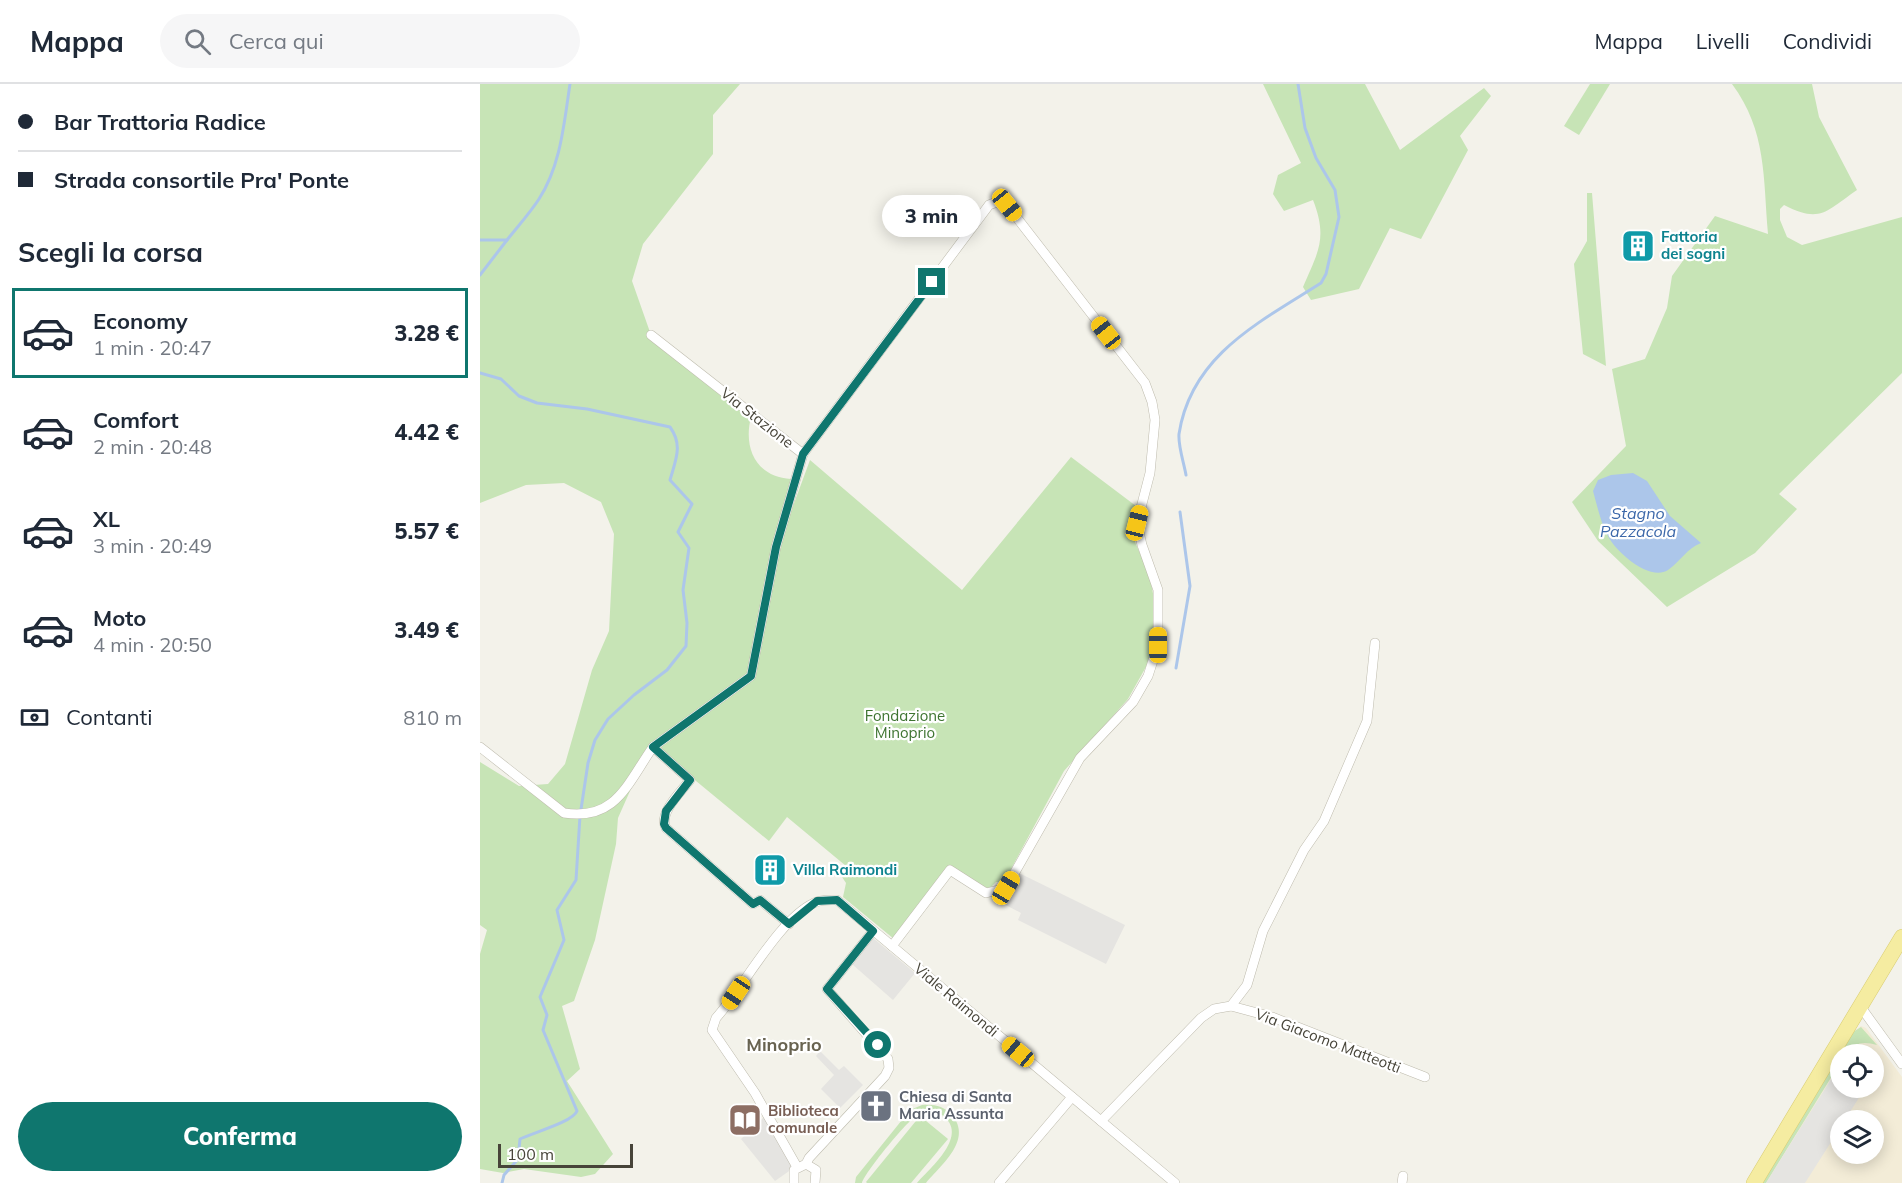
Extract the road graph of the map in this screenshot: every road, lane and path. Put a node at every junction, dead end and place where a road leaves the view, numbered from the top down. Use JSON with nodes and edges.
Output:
{"nodes":[{"id":1,"x":651,"y":335,"type":"dead end"},
{"id":2,"x":803,"y":454,"type":"junction"},
{"id":3,"x":1375,"y":643,"type":"dead end"},
{"id":4,"x":480,"y":747,"type":"edge"},
{"id":5,"x":653,"y":747,"type":"junction"},
{"id":6,"x":789,"y":924,"type":"junction"},
{"id":7,"x":873,"y":931,"type":"junction"},
{"id":8,"x":1902,"y":937,"type":"edge"},
{"id":9,"x":892,"y":946,"type":"junction"},
{"id":10,"x":1231,"y":1006,"type":"junction"},
{"id":11,"x":1859,"y":1009,"type":"junction"},
{"id":12,"x":1902,"y":1064,"type":"edge"},
{"id":13,"x":1425,"y":1077,"type":"dead end"},
{"id":14,"x":1072,"y":1097,"type":"junction"},
{"id":15,"x":1101,"y":1121,"type":"junction"},
{"id":16,"x":802,"y":1166,"type":"junction"},
{"id":17,"x":1753,"y":1180,"type":"edge"},
{"id":18,"x":794,"y":1183,"type":"edge"},
{"id":19,"x":815,"y":1183,"type":"edge"},
{"id":20,"x":999,"y":1183,"type":"edge"},
{"id":21,"x":1174,"y":1183,"type":"edge"}],
"edges":[{"from":1,"to":2,"type":"street","name":"Via Stazione"},
{"from":2,"to":5,"type":"street","name":"Via Stazione"},
{"from":2,"to":9,"type":"street"},
{"from":3,"to":10,"type":"street","name":"Via Giacomo Matteotti"},
{"from":4,"to":5,"type":"street","name":"Via Stazione"},
{"from":5,"to":6,"type":"street"},
{"from":6,"to":7,"type":"street","name":"Viale Raimondi"},
{"from":6,"to":16,"type":"street","name":"Viale Raimondi"},
{"from":7,"to":9,"type":"street","name":"Viale Raimondi"},
{"from":7,"to":16,"type":"street"},
{"from":8,"to":11,"type":"main road"},
{"from":9,"to":14,"type":"street","name":"Viale Raimondi"},
{"from":10,"to":13,"type":"street","name":"Via Giacomo Matteotti"},
{"from":10,"to":15,"type":"street"},
{"from":11,"to":12,"type":"street"},
{"from":11,"to":17,"type":"main road"},
{"from":14,"to":15,"type":"street","name":"Viale Raimondi"},
{"from":14,"to":20,"type":"street"},
{"from":15,"to":21,"type":"street","name":"Viale Raimondi"},
{"from":16,"to":18,"type":"street"},
{"from":16,"to":19,"type":"street"}]}
